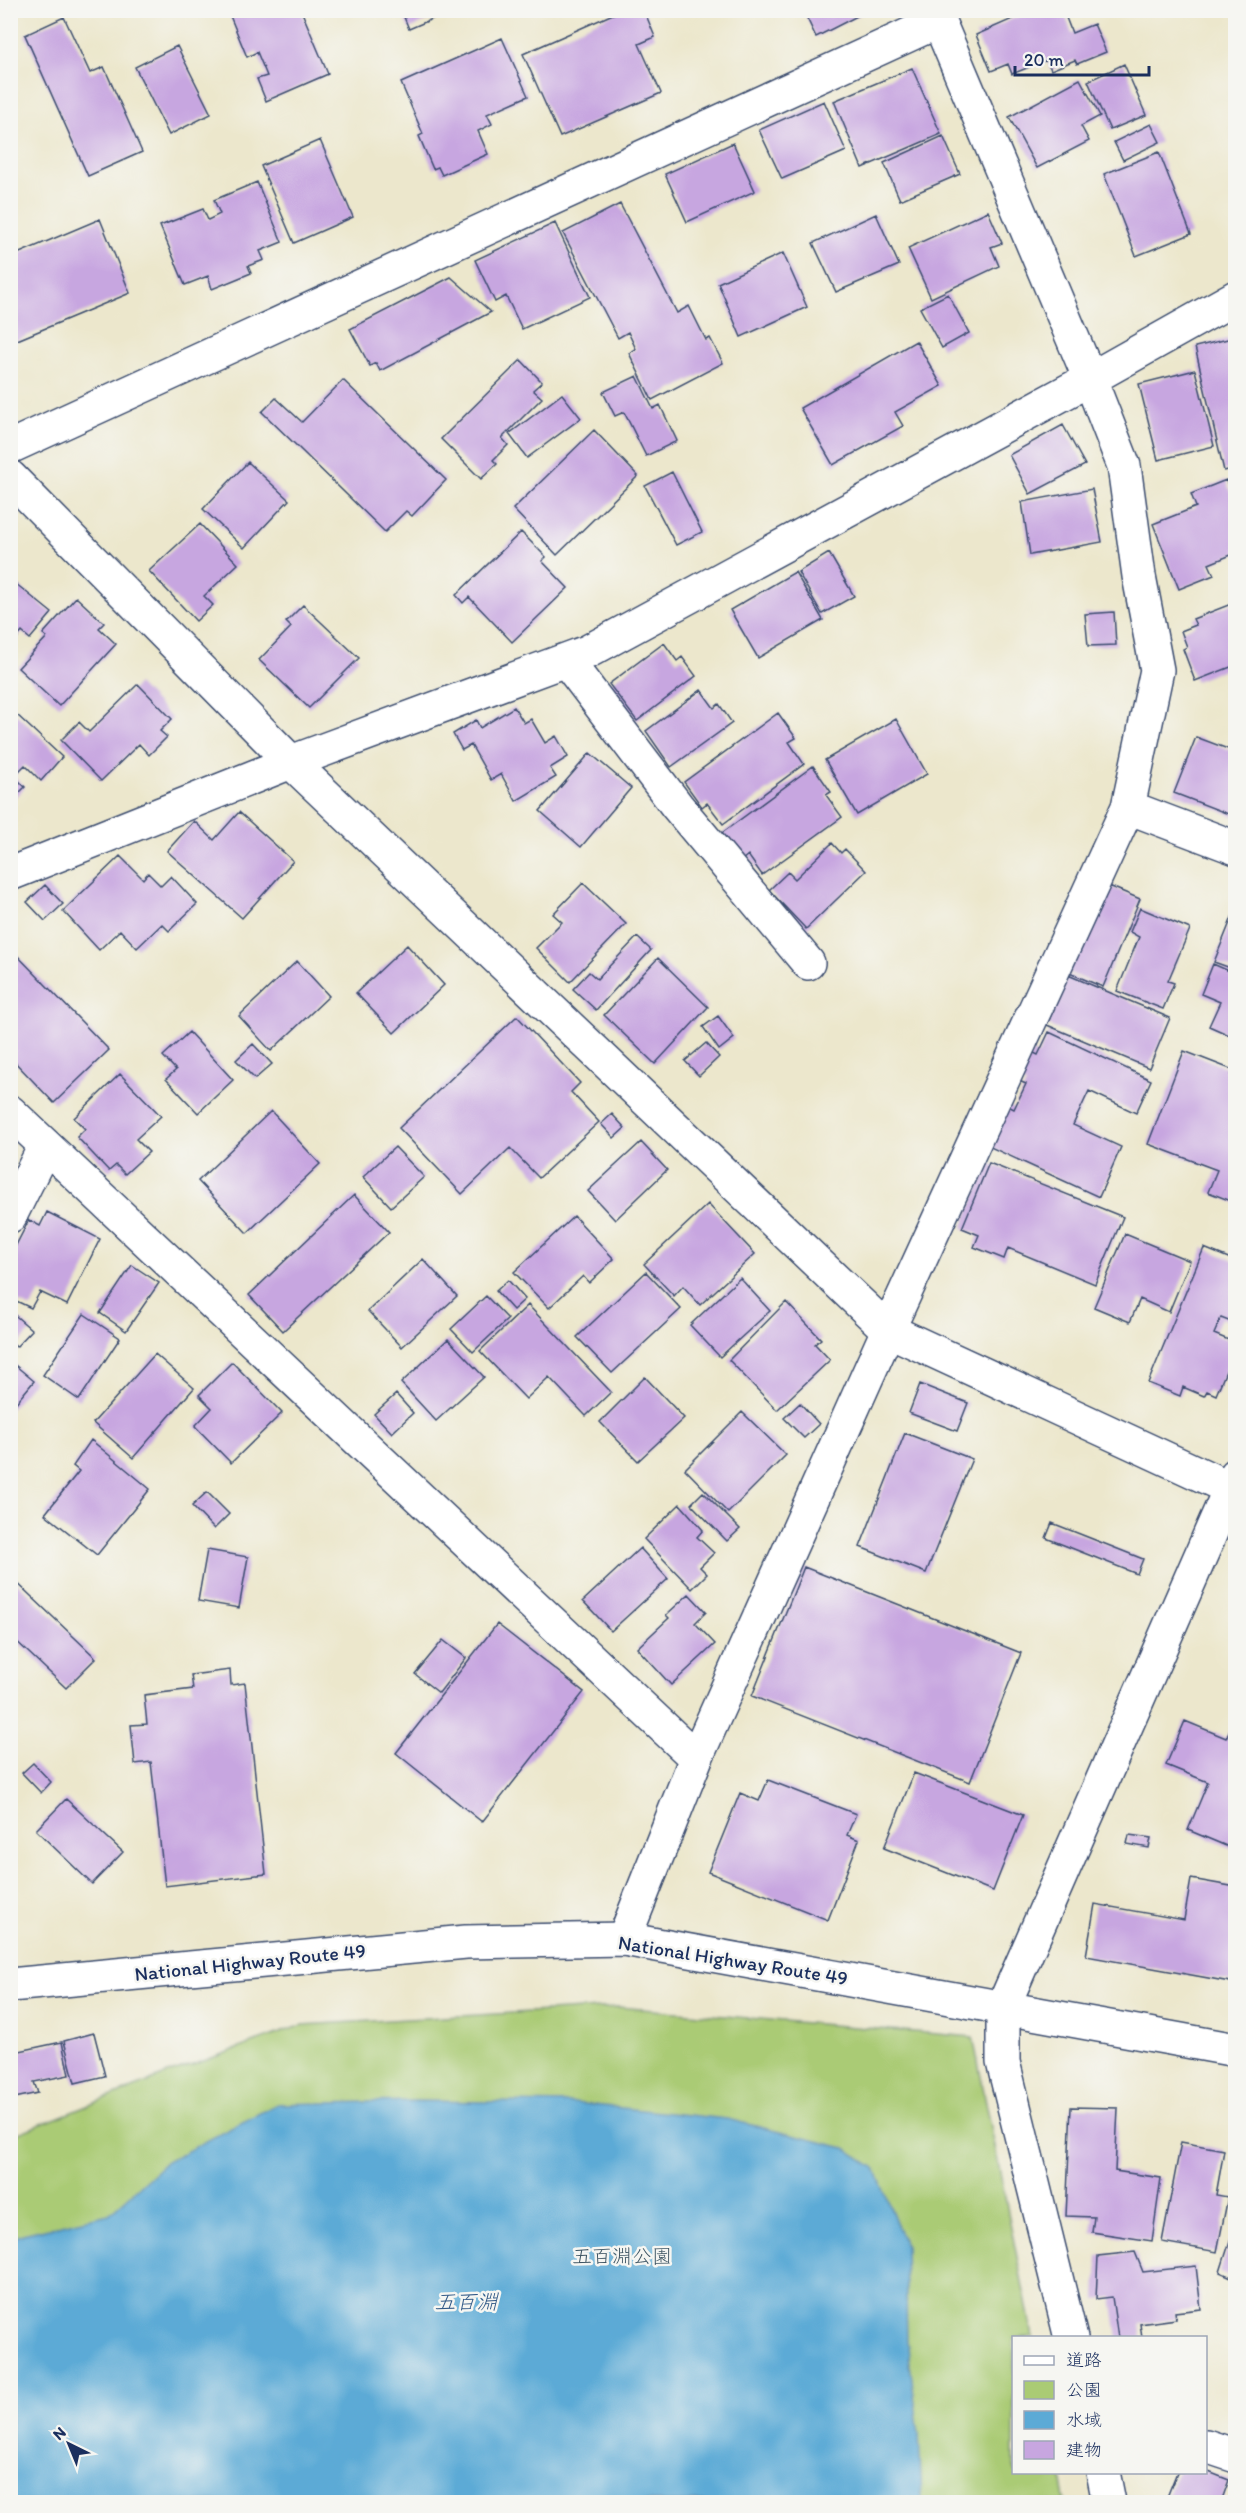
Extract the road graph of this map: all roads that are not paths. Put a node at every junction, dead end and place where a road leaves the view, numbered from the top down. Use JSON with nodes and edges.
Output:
{"nodes":[{"id":1,"x":937,"y":16,"type":"edge"},
{"id":2,"x":1236,"y":297,"type":"edge"},
{"id":3,"x":1090,"y":379,"type":"junction"},
{"id":4,"x":10,"y":447,"type":"edge"},
{"id":5,"x":16,"y":496,"type":"edge"},
{"id":6,"x":566,"y":660,"type":"junction"},
{"id":7,"x":291,"y":762,"type":"junction"},
{"id":8,"x":1128,"y":807,"type":"junction"},
{"id":9,"x":1236,"y":848,"type":"edge"},
{"id":10,"x":10,"y":874,"type":"edge"},
{"id":11,"x":808,"y":963,"type":"dead end"},
{"id":12,"x":10,"y":1112,"type":"edge"},
{"id":13,"x":45,"y":1146,"type":"junction"},
{"id":14,"x":10,"y":1216,"type":"edge"},
{"id":15,"x":888,"y":1330,"type":"junction"},
{"id":16,"x":1234,"y":1485,"type":"edge"},
{"id":17,"x":696,"y":1758,"type":"junction"},
{"id":18,"x":624,"y":1939,"type":"junction"},
{"id":19,"x":10,"y":1985,"type":"edge"},
{"id":20,"x":1003,"y":2007,"type":"junction"},
{"id":21,"x":1236,"y":2050,"type":"edge"},
{"id":22,"x":1071,"y":2336,"type":"edge"},
{"id":23,"x":1207,"y":2446,"type":"edge"},
{"id":24,"x":1236,"y":2457,"type":"edge"},
{"id":25,"x":1103,"y":2474,"type":"edge"},
{"id":26,"x":1109,"y":2502,"type":"edge"}],
"edges":[{"from":1,"to":3,"type":"main road"},
{"from":1,"to":4,"type":"main road"},
{"from":2,"to":3,"type":"main road"},
{"from":3,"to":6,"type":"main road"},
{"from":3,"to":8,"type":"main road"},
{"from":5,"to":7,"type":"main road"},
{"from":6,"to":7,"type":"main road"},
{"from":6,"to":11,"type":"main road"},
{"from":7,"to":10,"type":"main road"},
{"from":7,"to":15,"type":"main road"},
{"from":8,"to":9,"type":"main road"},
{"from":8,"to":15,"type":"main road"},
{"from":12,"to":13,"type":"main road"},
{"from":13,"to":14,"type":"main road"},
{"from":13,"to":17,"type":"main road"},
{"from":15,"to":16,"type":"main road"},
{"from":15,"to":17,"type":"main road"},
{"from":16,"to":20,"type":"main road"},
{"from":17,"to":18,"type":"main road"},
{"from":18,"to":19,"type":"main road","name":"National Highway Route 49"},
{"from":18,"to":20,"type":"main road","name":"National Highway Route 49"},
{"from":20,"to":21,"type":"main road","name":"National Highway Route 49"},
{"from":20,"to":22,"type":"main road"},
{"from":23,"to":24,"type":"main road"},
{"from":25,"to":26,"type":"main road"}]}
